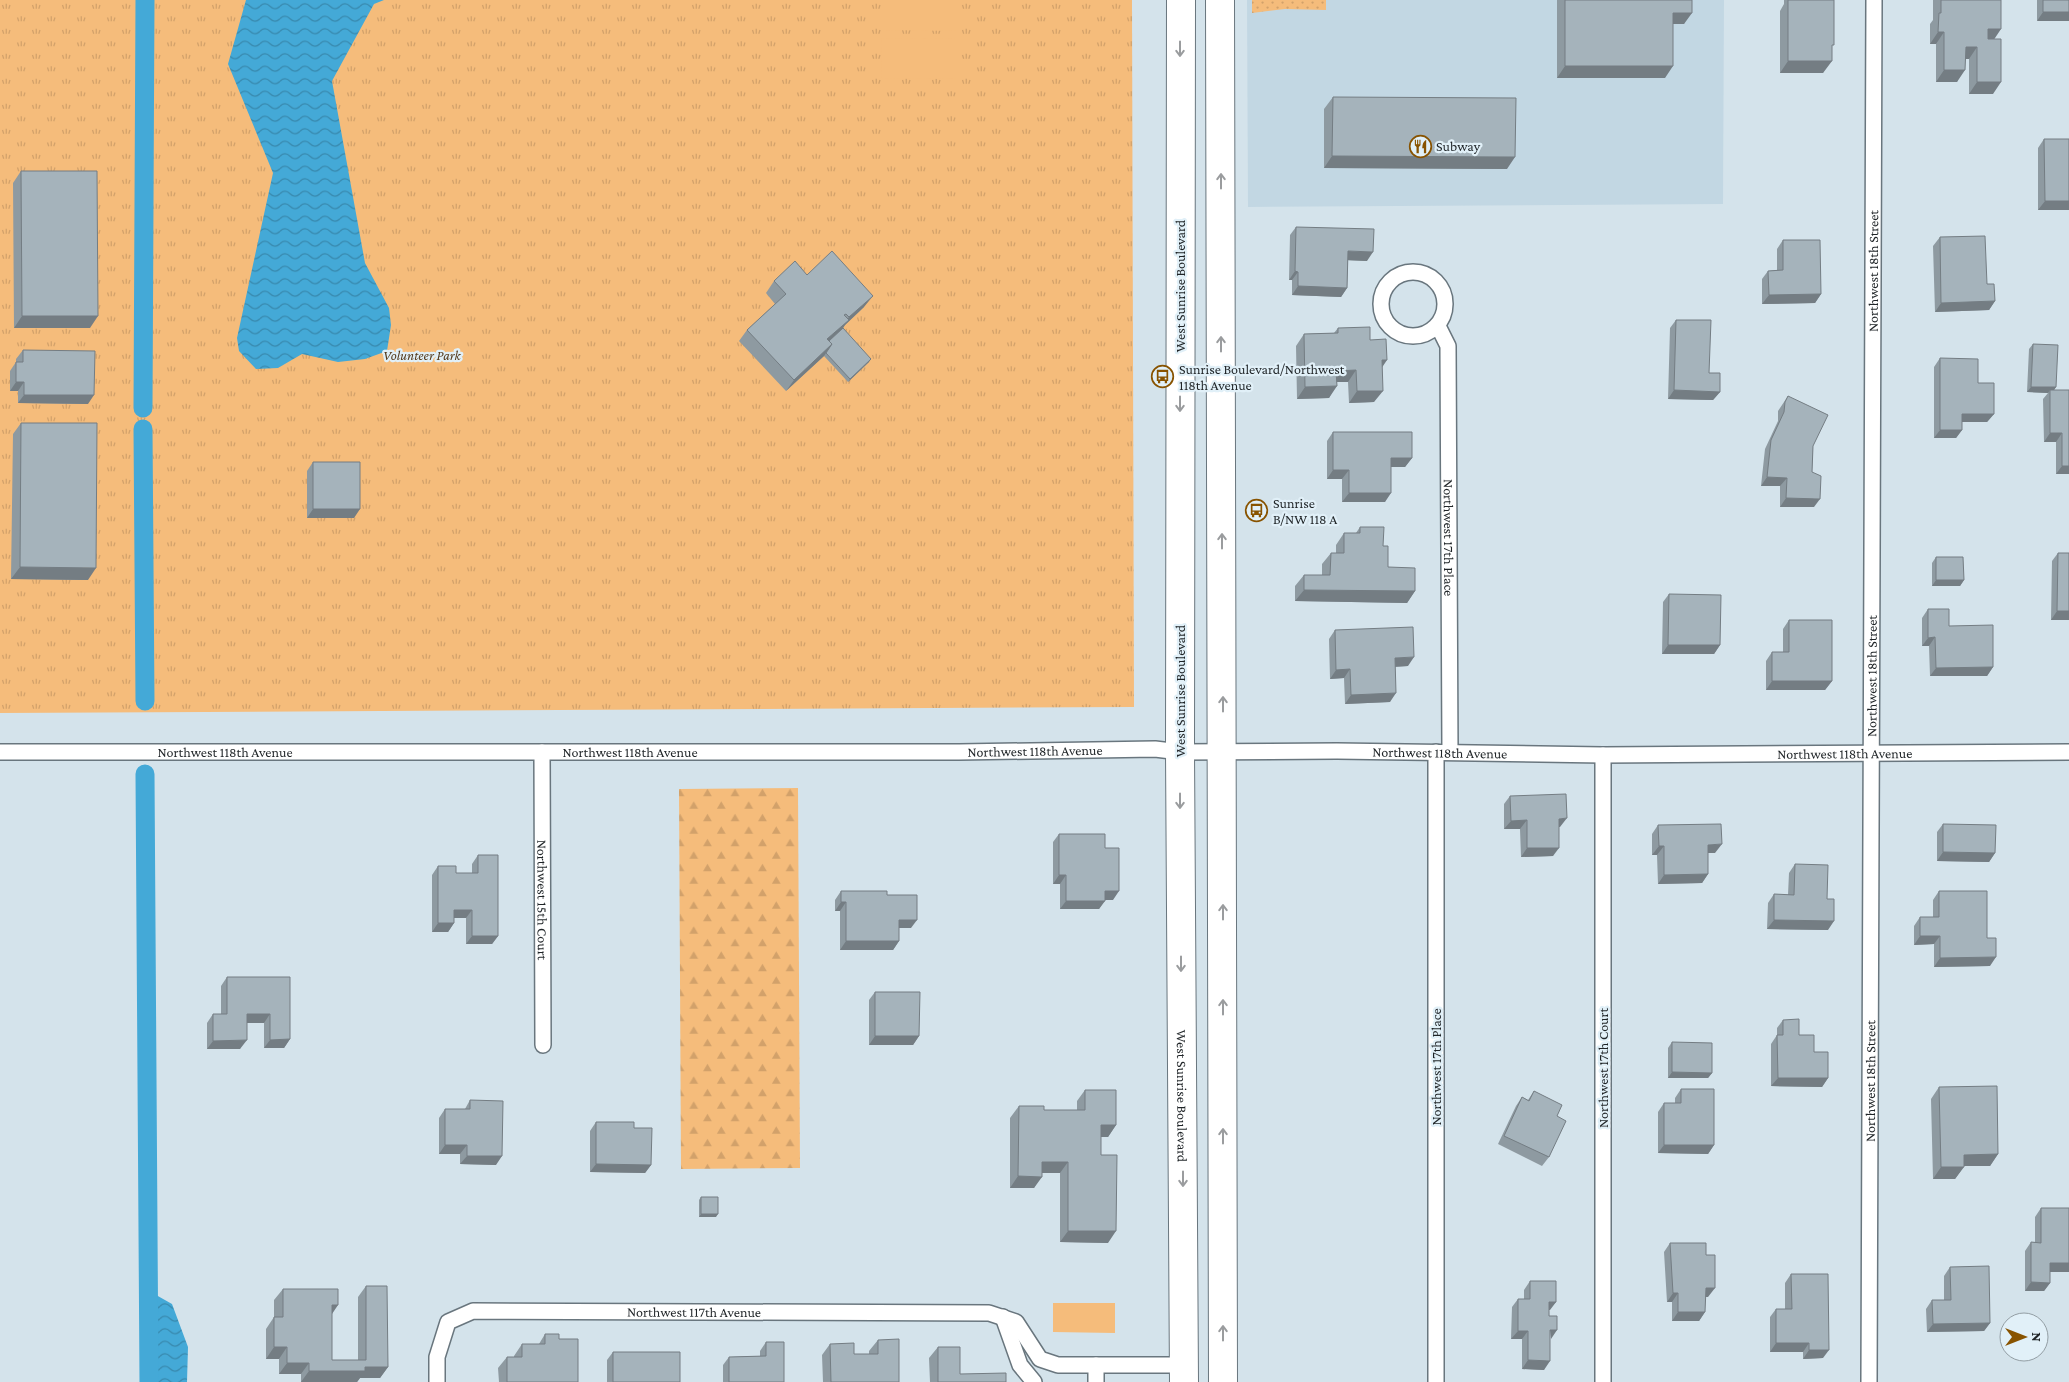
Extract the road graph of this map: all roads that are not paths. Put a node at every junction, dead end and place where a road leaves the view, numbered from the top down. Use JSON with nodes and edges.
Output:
{"nodes":[{"id":1,"x":1180,"y":0,"type":"edge"},
{"id":2,"x":1220,"y":0,"type":"edge"},
{"id":3,"x":1874,"y":0,"type":"edge"},
{"id":4,"x":1438,"y":326,"type":"junction"},
{"id":5,"x":0,"y":752,"type":"edge"},
{"id":6,"x":542,"y":752,"type":"junction"},
{"id":7,"x":1180,"y":752,"type":"junction"},
{"id":8,"x":1223,"y":752,"type":"junction"},
{"id":9,"x":1443,"y":752,"type":"junction"},
{"id":10,"x":2069,"y":752,"type":"edge"},
{"id":11,"x":1872,"y":753,"type":"junction"},
{"id":12,"x":1603,"y":755,"type":"junction"},
{"id":13,"x":543,"y":1046,"type":"dead end"},
{"id":14,"x":1004,"y":1317,"type":"junction"},
{"id":15,"x":1096,"y":1365,"type":"junction"},
{"id":16,"x":1184,"y":1373,"type":"edge"},
{"id":17,"x":436,"y":1382,"type":"edge"},
{"id":18,"x":1034,"y":1382,"type":"edge"},
{"id":19,"x":1096,"y":1382,"type":"edge"},
{"id":20,"x":1223,"y":1382,"type":"edge"},
{"id":21,"x":1436,"y":1382,"type":"edge"},
{"id":22,"x":1603,"y":1382,"type":"edge"},
{"id":23,"x":1868,"y":1382,"type":"edge"}],
"edges":[{"from":1,"to":7,"type":"highway","name":"West Sunrise Boulevard","one_way":true},
{"from":8,"to":2,"type":"highway","one_way":true},
{"from":3,"to":11,"type":"street","name":"Northwest 18th Street"},
{"from":4,"to":4,"type":"street"},
{"from":4,"to":9,"type":"street","name":"Northwest 17th Place"},
{"from":5,"to":6,"type":"street","name":"Northwest 118th Avenue"},
{"from":6,"to":7,"type":"street","name":"Northwest 118th Avenue"},
{"from":6,"to":13,"type":"street","name":"Northwest 15th Court"},
{"from":7,"to":8,"type":"street","name":"Northwest 118th Avenue"},
{"from":7,"to":16,"type":"highway","name":"West Sunrise Boulevard","one_way":true},
{"from":8,"to":9,"type":"street","name":"Northwest 118th Avenue"},
{"from":20,"to":8,"type":"highway","one_way":true},
{"from":9,"to":12,"type":"street","name":"Northwest 118th Avenue"},
{"from":9,"to":21,"type":"street","name":"Northwest 17th Place"},
{"from":10,"to":11,"type":"street","name":"Northwest 118th Avenue"},
{"from":11,"to":12,"type":"street","name":"Northwest 118th Avenue"},
{"from":11,"to":23,"type":"street","name":"Northwest 18th Street"},
{"from":12,"to":22,"type":"street","name":"Northwest 17th Court"},
{"from":14,"to":15,"type":"street","name":"Northwest 117th Avenue"},
{"from":14,"to":17,"type":"street","name":"Northwest 117th Avenue"},
{"from":14,"to":18,"type":"street"},
{"from":15,"to":16,"type":"street","name":"Northwest 117th Avenue"},
{"from":15,"to":19,"type":"street"}]}
